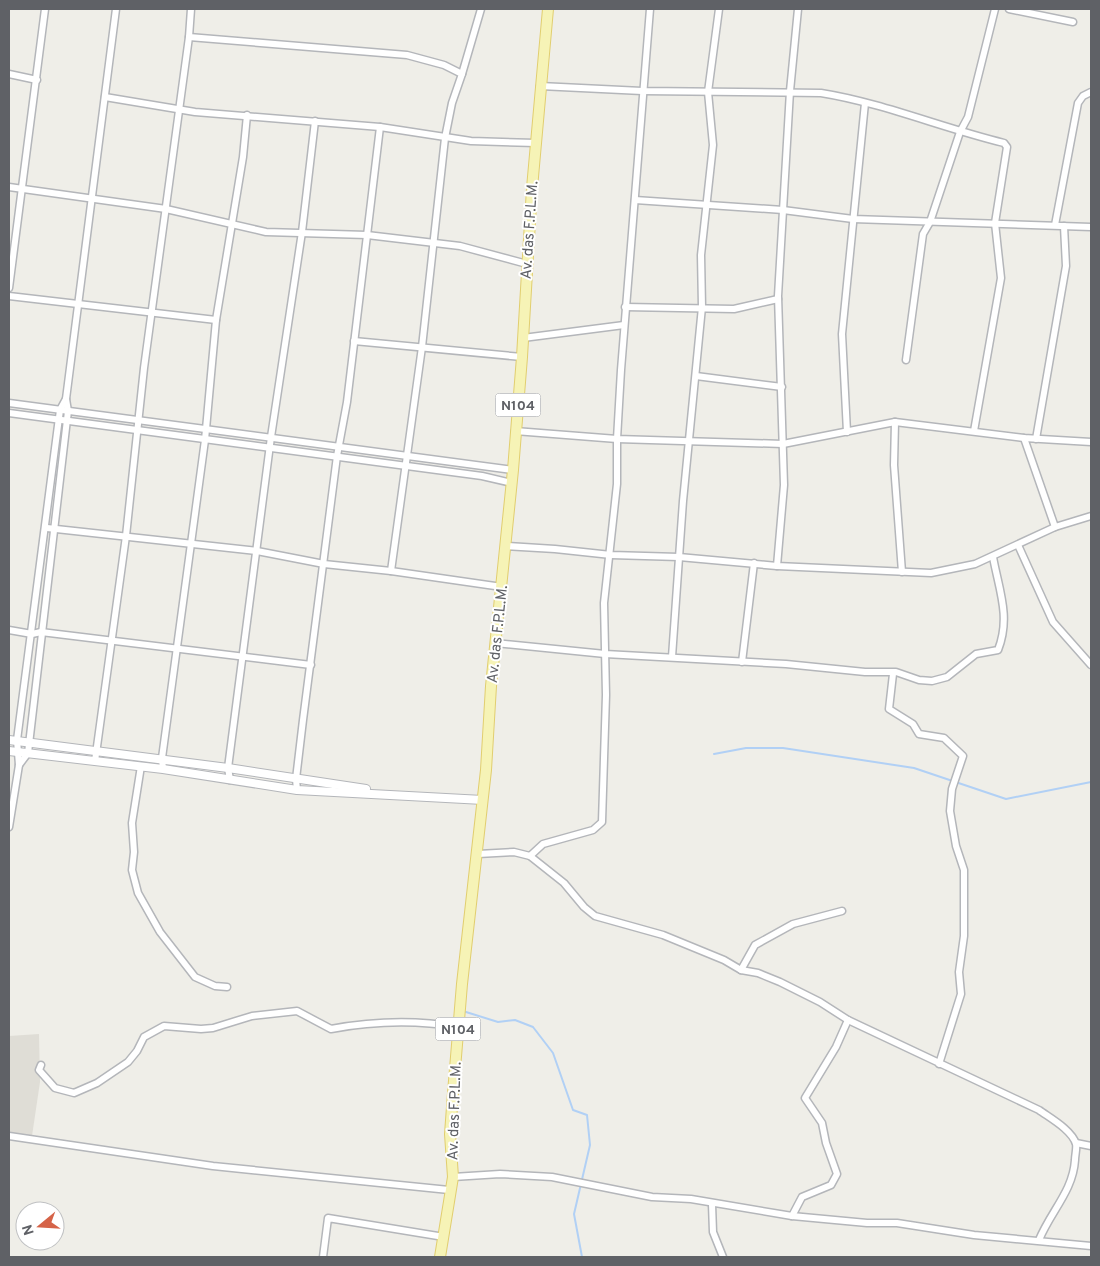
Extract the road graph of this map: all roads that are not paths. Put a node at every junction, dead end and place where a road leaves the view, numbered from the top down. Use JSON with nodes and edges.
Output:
{"nodes":[{"id":1,"x":45,"y":9,"type":"edge"},
{"id":2,"x":116,"y":9,"type":"edge"},
{"id":3,"x":191,"y":9,"type":"edge"},
{"id":4,"x":481,"y":9,"type":"edge"},
{"id":5,"x":548,"y":9,"type":"edge"},
{"id":6,"x":650,"y":9,"type":"edge"},
{"id":7,"x":719,"y":9,"type":"edge"},
{"id":8,"x":798,"y":9,"type":"edge"},
{"id":9,"x":995,"y":9,"type":"edge"},
{"id":10,"x":1008,"y":9,"type":"edge"},
{"id":11,"x":1073,"y":22,"type":"dead end"},
{"id":12,"x":189,"y":37,"type":"junction"},
{"id":13,"x":9,"y":74,"type":"edge"},
{"id":14,"x":462,"y":74,"type":"junction"},
{"id":15,"x":37,"y":80,"type":"junction"},
{"id":16,"x":540,"y":86,"type":"junction"},
{"id":17,"x":642,"y":91,"type":"junction"},
{"id":18,"x":790,"y":91,"type":"junction"},
{"id":19,"x":708,"y":92,"type":"junction"},
{"id":20,"x":1091,"y":92,"type":"edge"},
{"id":21,"x":105,"y":97,"type":"junction"},
{"id":22,"x":865,"y":103,"type":"junction"},
{"id":23,"x":178,"y":108,"type":"junction"},
{"id":24,"x":247,"y":115,"type":"junction"},
{"id":25,"x":315,"y":121,"type":"junction"},
{"id":26,"x":380,"y":127,"type":"junction"},
{"id":27,"x":960,"y":132,"type":"junction"},
{"id":28,"x":445,"y":138,"type":"junction"},
{"id":29,"x":536,"y":144,"type":"junction"},
{"id":30,"x":9,"y":187,"type":"edge"},
{"id":31,"x":23,"y":188,"type":"junction"},
{"id":32,"x":92,"y":200,"type":"junction"},
{"id":33,"x":635,"y":200,"type":"junction"},
{"id":34,"x":706,"y":206,"type":"junction"},
{"id":35,"x":166,"y":209,"type":"junction"},
{"id":36,"x":782,"y":210,"type":"junction"},
{"id":37,"x":853,"y":219,"type":"junction"},
{"id":38,"x":930,"y":222,"type":"junction"},
{"id":39,"x":231,"y":223,"type":"junction"},
{"id":40,"x":996,"y":223,"type":"junction"},
{"id":41,"x":1055,"y":225,"type":"junction"},
{"id":42,"x":1064,"y":226,"type":"junction"},
{"id":43,"x":1091,"y":227,"type":"edge"},
{"id":44,"x":302,"y":232,"type":"junction"},
{"id":45,"x":367,"y":235,"type":"junction"},
{"id":46,"x":433,"y":242,"type":"junction"},
{"id":47,"x":527,"y":264,"type":"junction"},
{"id":48,"x":9,"y":288,"type":"edge"},
{"id":49,"x":9,"y":296,"type":"edge"},
{"id":50,"x":778,"y":299,"type":"junction"},
{"id":51,"x":78,"y":304,"type":"junction"},
{"id":52,"x":625,"y":307,"type":"junction"},
{"id":53,"x":702,"y":307,"type":"junction"},
{"id":54,"x":152,"y":313,"type":"junction"},
{"id":55,"x":216,"y":320,"type":"junction"},
{"id":56,"x":624,"y":325,"type":"junction"},
{"id":57,"x":523,"y":338,"type":"junction"},
{"id":58,"x":354,"y":341,"type":"junction"},
{"id":59,"x":422,"y":347,"type":"junction"},
{"id":60,"x":522,"y":357,"type":"junction"},
{"id":61,"x":906,"y":360,"type":"dead end"},
{"id":62,"x":696,"y":376,"type":"junction"},
{"id":63,"x":782,"y":387,"type":"junction"},
{"id":64,"x":66,"y":399,"type":"junction"},
{"id":65,"x":9,"y":403,"type":"edge"},
{"id":66,"x":60,"y":410,"type":"junction"},
{"id":67,"x":68,"y":411,"type":"junction"},
{"id":68,"x":9,"y":413,"type":"edge"},
{"id":69,"x":60,"y":419,"type":"junction"},
{"id":70,"x":67,"y":420,"type":"junction"},
{"id":71,"x":138,"y":421,"type":"junction"},
{"id":72,"x":895,"y":422,"type":"junction"},
{"id":73,"x":206,"y":429,"type":"junction"},
{"id":74,"x":138,"y":430,"type":"junction"},
{"id":75,"x":515,"y":431,"type":"junction"},
{"id":76,"x":974,"y":431,"type":"junction"},
{"id":77,"x":847,"y":432,"type":"junction"},
{"id":78,"x":271,"y":437,"type":"junction"},
{"id":79,"x":1024,"y":438,"type":"junction"},
{"id":80,"x":617,"y":439,"type":"junction"},
{"id":81,"x":1036,"y":439,"type":"junction"},
{"id":82,"x":205,"y":440,"type":"junction"},
{"id":83,"x":688,"y":442,"type":"junction"},
{"id":84,"x":1091,"y":442,"type":"edge"},
{"id":85,"x":783,"y":444,"type":"junction"},
{"id":86,"x":339,"y":446,"type":"junction"},
{"id":87,"x":270,"y":448,"type":"junction"},
{"id":88,"x":406,"y":455,"type":"junction"},
{"id":89,"x":337,"y":456,"type":"junction"},
{"id":90,"x":404,"y":466,"type":"junction"},
{"id":91,"x":513,"y":470,"type":"junction"},
{"id":92,"x":512,"y":483,"type":"junction"},
{"id":93,"x":1091,"y":516,"type":"edge"},
{"id":94,"x":1055,"y":527,"type":"junction"},
{"id":95,"x":46,"y":528,"type":"junction"},
{"id":96,"x":54,"y":528,"type":"junction"},
{"id":97,"x":126,"y":536,"type":"junction"},
{"id":98,"x":191,"y":544,"type":"junction"},
{"id":99,"x":1018,"y":545,"type":"junction"},
{"id":100,"x":506,"y":546,"type":"junction"},
{"id":101,"x":257,"y":551,"type":"junction"},
{"id":102,"x":611,"y":556,"type":"junction"},
{"id":103,"x":679,"y":557,"type":"junction"},
{"id":104,"x":993,"y":557,"type":"junction"},
{"id":105,"x":754,"y":563,"type":"junction"},
{"id":106,"x":324,"y":564,"type":"junction"},
{"id":107,"x":777,"y":566,"type":"junction"},
{"id":108,"x":391,"y":571,"type":"junction"},
{"id":109,"x":902,"y":572,"type":"junction"},
{"id":110,"x":502,"y":587,"type":"junction"},
{"id":111,"x":9,"y":630,"type":"edge"},
{"id":112,"x":41,"y":632,"type":"junction"},
{"id":113,"x":32,"y":634,"type":"junction"},
{"id":114,"x":111,"y":640,"type":"junction"},
{"id":115,"x":496,"y":643,"type":"junction"},
{"id":116,"x":178,"y":647,"type":"junction"},
{"id":117,"x":605,"y":654,"type":"junction"},
{"id":118,"x":243,"y":656,"type":"junction"},
{"id":119,"x":672,"y":656,"type":"junction"},
{"id":120,"x":742,"y":662,"type":"junction"},
{"id":121,"x":311,"y":665,"type":"junction"},
{"id":122,"x":1091,"y":666,"type":"edge"},
{"id":123,"x":892,"y":674,"type":"junction"},
{"id":124,"x":9,"y":740,"type":"edge"},
{"id":125,"x":17,"y":740,"type":"junction"},
{"id":126,"x":29,"y":741,"type":"junction"},
{"id":127,"x":96,"y":751,"type":"junction"},
{"id":128,"x":13,"y":752,"type":"edge"},
{"id":129,"x":28,"y":753,"type":"junction"},
{"id":130,"x":162,"y":758,"type":"junction"},
{"id":131,"x":95,"y":761,"type":"junction"},
{"id":132,"x":19,"y":766,"type":"junction"},
{"id":133,"x":141,"y":766,"type":"junction"},
{"id":134,"x":228,"y":768,"type":"junction"},
{"id":135,"x":163,"y":769,"type":"junction"},
{"id":136,"x":296,"y":779,"type":"junction"},
{"id":137,"x":230,"y":780,"type":"junction"},
{"id":138,"x":297,"y":790,"type":"junction"},
{"id":139,"x":382,"y":793,"type":"junction"},
{"id":140,"x":483,"y":800,"type":"junction"},
{"id":141,"x":9,"y":827,"type":"edge"},
{"id":142,"x":478,"y":854,"type":"junction"},
{"id":143,"x":530,"y":856,"type":"junction"},
{"id":144,"x":842,"y":911,"type":"dead end"},
{"id":145,"x":741,"y":970,"type":"junction"},
{"id":146,"x":227,"y":987,"type":"dead end"},
{"id":147,"x":848,"y":1020,"type":"junction"},
{"id":148,"x":458,"y":1027,"type":"junction"},
{"id":149,"x":939,"y":1064,"type":"junction"},
{"id":150,"x":42,"y":1065,"type":"dead end"},
{"id":151,"x":9,"y":1136,"type":"edge"},
{"id":152,"x":1076,"y":1143,"type":"junction"},
{"id":153,"x":1091,"y":1146,"type":"edge"},
{"id":154,"x":453,"y":1176,"type":"junction"},
{"id":155,"x":449,"y":1190,"type":"junction"},
{"id":156,"x":712,"y":1204,"type":"junction"},
{"id":157,"x":792,"y":1216,"type":"junction"},
{"id":158,"x":444,"y":1237,"type":"junction"},
{"id":159,"x":1038,"y":1240,"type":"junction"},
{"id":160,"x":1091,"y":1246,"type":"edge"},
{"id":161,"x":322,"y":1257,"type":"edge"},
{"id":162,"x":440,"y":1257,"type":"edge"},
{"id":163,"x":723,"y":1257,"type":"edge"}],
"edges":[{"from":1,"to":15,"type":"street"},
{"from":2,"to":21,"type":"street"},
{"from":3,"to":12,"type":"street"},
{"from":4,"to":14,"type":"street"},
{"from":5,"to":16,"type":"main road","name":"Av. das F.P.L.M.","number":"N104"},
{"from":6,"to":17,"type":"street"},
{"from":7,"to":19,"type":"street"},
{"from":8,"to":18,"type":"street"},
{"from":9,"to":27,"type":"street"},
{"from":10,"to":11,"type":"street"},
{"from":12,"to":14,"type":"street"},
{"from":12,"to":23,"type":"street"},
{"from":13,"to":15,"type":"street"},
{"from":14,"to":28,"type":"street"},
{"from":15,"to":31,"type":"street"},
{"from":16,"to":17,"type":"street"},
{"from":16,"to":29,"type":"main road","name":"Av. das F.P.L.M.","number":"N104"},
{"from":17,"to":19,"type":"street"},
{"from":17,"to":33,"type":"street"},
{"from":18,"to":19,"type":"street"},
{"from":18,"to":22,"type":"street"},
{"from":18,"to":36,"type":"street"},
{"from":19,"to":34,"type":"street"},
{"from":20,"to":41,"type":"street"},
{"from":21,"to":23,"type":"street"},
{"from":21,"to":32,"type":"street"},
{"from":22,"to":27,"type":"street"},
{"from":22,"to":37,"type":"street"},
{"from":23,"to":24,"type":"street"},
{"from":23,"to":35,"type":"street"},
{"from":24,"to":25,"type":"street"},
{"from":24,"to":39,"type":"street"},
{"from":25,"to":26,"type":"street"},
{"from":25,"to":44,"type":"street"},
{"from":26,"to":28,"type":"street"},
{"from":26,"to":45,"type":"street"},
{"from":27,"to":38,"type":"street"},
{"from":27,"to":40,"type":"street"},
{"from":28,"to":29,"type":"street"},
{"from":28,"to":46,"type":"street"},
{"from":29,"to":47,"type":"main road","name":"Av. das F.P.L.M.","number":"N104"},
{"from":30,"to":31,"type":"street"},
{"from":31,"to":32,"type":"street"},
{"from":31,"to":48,"type":"street"},
{"from":32,"to":35,"type":"street"},
{"from":32,"to":51,"type":"street"},
{"from":33,"to":34,"type":"street"},
{"from":33,"to":52,"type":"street"},
{"from":34,"to":36,"type":"street"},
{"from":34,"to":53,"type":"street"},
{"from":35,"to":39,"type":"street"},
{"from":35,"to":54,"type":"street"},
{"from":36,"to":37,"type":"street"},
{"from":36,"to":50,"type":"street"},
{"from":37,"to":38,"type":"street"},
{"from":37,"to":77,"type":"street"},
{"from":38,"to":40,"type":"street"},
{"from":38,"to":61,"type":"street"},
{"from":39,"to":44,"type":"street"},
{"from":39,"to":55,"type":"street"},
{"from":40,"to":41,"type":"street"},
{"from":40,"to":76,"type":"street"},
{"from":41,"to":42,"type":"street"},
{"from":42,"to":43,"type":"street"},
{"from":42,"to":81,"type":"street"},
{"from":44,"to":45,"type":"street"},
{"from":44,"to":78,"type":"street"},
{"from":45,"to":46,"type":"street"},
{"from":45,"to":58,"type":"street"},
{"from":46,"to":47,"type":"street"},
{"from":46,"to":59,"type":"street"},
{"from":47,"to":57,"type":"main road","name":"Av. das F.P.L.M.","number":"N104"},
{"from":49,"to":51,"type":"street"},
{"from":50,"to":53,"type":"street"},
{"from":50,"to":63,"type":"street"},
{"from":51,"to":54,"type":"street"},
{"from":51,"to":64,"type":"street"},
{"from":52,"to":53,"type":"street"},
{"from":52,"to":56,"type":"street"},
{"from":53,"to":62,"type":"street"},
{"from":54,"to":55,"type":"street"},
{"from":54,"to":71,"type":"street"},
{"from":55,"to":73,"type":"street"},
{"from":56,"to":57,"type":"street"},
{"from":56,"to":80,"type":"street"},
{"from":57,"to":60,"type":"main road","name":"Av. das F.P.L.M.","number":"N104"},
{"from":58,"to":59,"type":"street"},
{"from":58,"to":86,"type":"street"},
{"from":59,"to":60,"type":"street"},
{"from":59,"to":88,"type":"street"},
{"from":60,"to":75,"type":"main road","name":"Av. das F.P.L.M.","number":"N104"},
{"from":62,"to":63,"type":"street"},
{"from":62,"to":83,"type":"street"},
{"from":63,"to":85,"type":"street"},
{"from":64,"to":66,"type":"street"},
{"from":64,"to":67,"type":"street"},
{"from":65,"to":66,"type":"street"},
{"from":66,"to":67,"type":"street"},
{"from":66,"to":69,"type":"street"},
{"from":67,"to":70,"type":"street"},
{"from":67,"to":71,"type":"street"},
{"from":68,"to":69,"type":"street"},
{"from":69,"to":70,"type":"street"},
{"from":69,"to":95,"type":"street"},
{"from":70,"to":74,"type":"street"},
{"from":70,"to":96,"type":"street"},
{"from":71,"to":73,"type":"street"},
{"from":71,"to":74,"type":"street"},
{"from":72,"to":76,"type":"street"},
{"from":72,"to":77,"type":"street"},
{"from":72,"to":109,"type":"street"},
{"from":73,"to":78,"type":"street"},
{"from":73,"to":82,"type":"street"},
{"from":74,"to":82,"type":"street"},
{"from":74,"to":97,"type":"street"},
{"from":75,"to":80,"type":"street"},
{"from":75,"to":91,"type":"main road","name":"Av. das F.P.L.M.","number":"N104"},
{"from":76,"to":79,"type":"street"},
{"from":77,"to":85,"type":"street"},
{"from":78,"to":86,"type":"street"},
{"from":78,"to":87,"type":"street"},
{"from":79,"to":81,"type":"street"},
{"from":79,"to":94,"type":"street"},
{"from":80,"to":83,"type":"street"},
{"from":80,"to":102,"type":"street"},
{"from":81,"to":84,"type":"street"},
{"from":82,"to":87,"type":"street"},
{"from":82,"to":98,"type":"street"},
{"from":83,"to":85,"type":"street"},
{"from":83,"to":103,"type":"street"},
{"from":85,"to":107,"type":"street"},
{"from":86,"to":88,"type":"street"},
{"from":86,"to":89,"type":"street"},
{"from":87,"to":89,"type":"street"},
{"from":87,"to":101,"type":"street"},
{"from":88,"to":90,"type":"street"},
{"from":88,"to":91,"type":"street"},
{"from":89,"to":90,"type":"street"},
{"from":89,"to":106,"type":"street"},
{"from":90,"to":92,"type":"street"},
{"from":90,"to":108,"type":"street"},
{"from":91,"to":92,"type":"main road","name":"Av. das F.P.L.M.","number":"N104"},
{"from":92,"to":100,"type":"main road","name":"Av. das F.P.L.M.","number":"N104"},
{"from":93,"to":94,"type":"street"},
{"from":94,"to":99,"type":"street"},
{"from":95,"to":96,"type":"street"},
{"from":95,"to":113,"type":"street"},
{"from":96,"to":97,"type":"street"},
{"from":96,"to":112,"type":"street"},
{"from":97,"to":98,"type":"street"},
{"from":97,"to":114,"type":"street"},
{"from":98,"to":101,"type":"street"},
{"from":98,"to":116,"type":"street"},
{"from":99,"to":104,"type":"street"},
{"from":99,"to":122,"type":"street"},
{"from":100,"to":102,"type":"street"},
{"from":100,"to":110,"type":"main road","name":"Av. das F.P.L.M.","number":"N104"},
{"from":101,"to":106,"type":"street"},
{"from":101,"to":118,"type":"street"},
{"from":102,"to":103,"type":"street"},
{"from":102,"to":117,"type":"street"},
{"from":103,"to":105,"type":"street"},
{"from":103,"to":119,"type":"street"},
{"from":104,"to":109,"type":"street"},
{"from":104,"to":123,"type":"street"},
{"from":105,"to":107,"type":"street"},
{"from":105,"to":120,"type":"street"},
{"from":106,"to":108,"type":"street"},
{"from":106,"to":121,"type":"street"},
{"from":107,"to":109,"type":"street"},
{"from":108,"to":110,"type":"street"},
{"from":110,"to":115,"type":"main road","name":"Av. das F.P.L.M.","number":"N104"},
{"from":111,"to":113,"type":"street"},
{"from":112,"to":113,"type":"street"},
{"from":112,"to":114,"type":"street"},
{"from":112,"to":126,"type":"street"},
{"from":113,"to":125,"type":"street"},
{"from":114,"to":116,"type":"street"},
{"from":114,"to":127,"type":"street"},
{"from":115,"to":117,"type":"street"},
{"from":115,"to":140,"type":"main road","name":"Av. das F.P.L.M.","number":"N104"},
{"from":116,"to":118,"type":"street"},
{"from":116,"to":130,"type":"street"},
{"from":117,"to":119,"type":"street"},
{"from":117,"to":143,"type":"street"},
{"from":118,"to":121,"type":"street"},
{"from":118,"to":134,"type":"street"},
{"from":119,"to":120,"type":"street"},
{"from":120,"to":123,"type":"street"},
{"from":121,"to":136,"type":"street"},
{"from":123,"to":149,"type":"street"},
{"from":124,"to":125,"type":"street"},
{"from":125,"to":126,"type":"street"},
{"from":125,"to":128,"type":"street"},
{"from":126,"to":127,"type":"street"},
{"from":126,"to":129,"type":"street"},
{"from":127,"to":130,"type":"street"},
{"from":127,"to":131,"type":"street"},
{"from":128,"to":129,"type":"street"},
{"from":128,"to":132,"type":"street"},
{"from":129,"to":131,"type":"street"},
{"from":129,"to":132,"type":"street"},
{"from":130,"to":134,"type":"street"},
{"from":130,"to":135,"type":"street"},
{"from":131,"to":133,"type":"street"},
{"from":132,"to":141,"type":"street"},
{"from":133,"to":135,"type":"street"},
{"from":133,"to":146,"type":"street"},
{"from":134,"to":136,"type":"street"},
{"from":134,"to":137,"type":"street"},
{"from":135,"to":137,"type":"street"},
{"from":136,"to":138,"type":"street"},
{"from":136,"to":139,"type":"street"},
{"from":137,"to":138,"type":"street"},
{"from":138,"to":139,"type":"street"},
{"from":139,"to":140,"type":"street"},
{"from":140,"to":142,"type":"main road","name":"Av. das F.P.L.M.","number":"N104"},
{"from":142,"to":143,"type":"street"},
{"from":142,"to":148,"type":"main road","name":"Av. das F.P.L.M.","number":"N104"},
{"from":143,"to":145,"type":"street"},
{"from":144,"to":145,"type":"street"},
{"from":145,"to":147,"type":"street"},
{"from":147,"to":149,"type":"street"},
{"from":147,"to":157,"type":"street"},
{"from":148,"to":150,"type":"street"},
{"from":148,"to":154,"type":"main road","name":"Av. das F.P.L.M.","number":"N104"},
{"from":149,"to":152,"type":"street"},
{"from":151,"to":155,"type":"street"},
{"from":152,"to":153,"type":"street"},
{"from":152,"to":159,"type":"street"},
{"from":154,"to":155,"type":"main road","name":"Av. das F.P.L.M.","number":"N104"},
{"from":154,"to":156,"type":"street"},
{"from":155,"to":158,"type":"main road","name":"Av. das F.P.L.M.","number":"N104"},
{"from":156,"to":157,"type":"street"},
{"from":156,"to":163,"type":"street"},
{"from":157,"to":159,"type":"street"},
{"from":158,"to":161,"type":"street"},
{"from":158,"to":162,"type":"main road","name":"Av. das F.P.L.M.","number":"N104"},
{"from":159,"to":160,"type":"street"}]}
